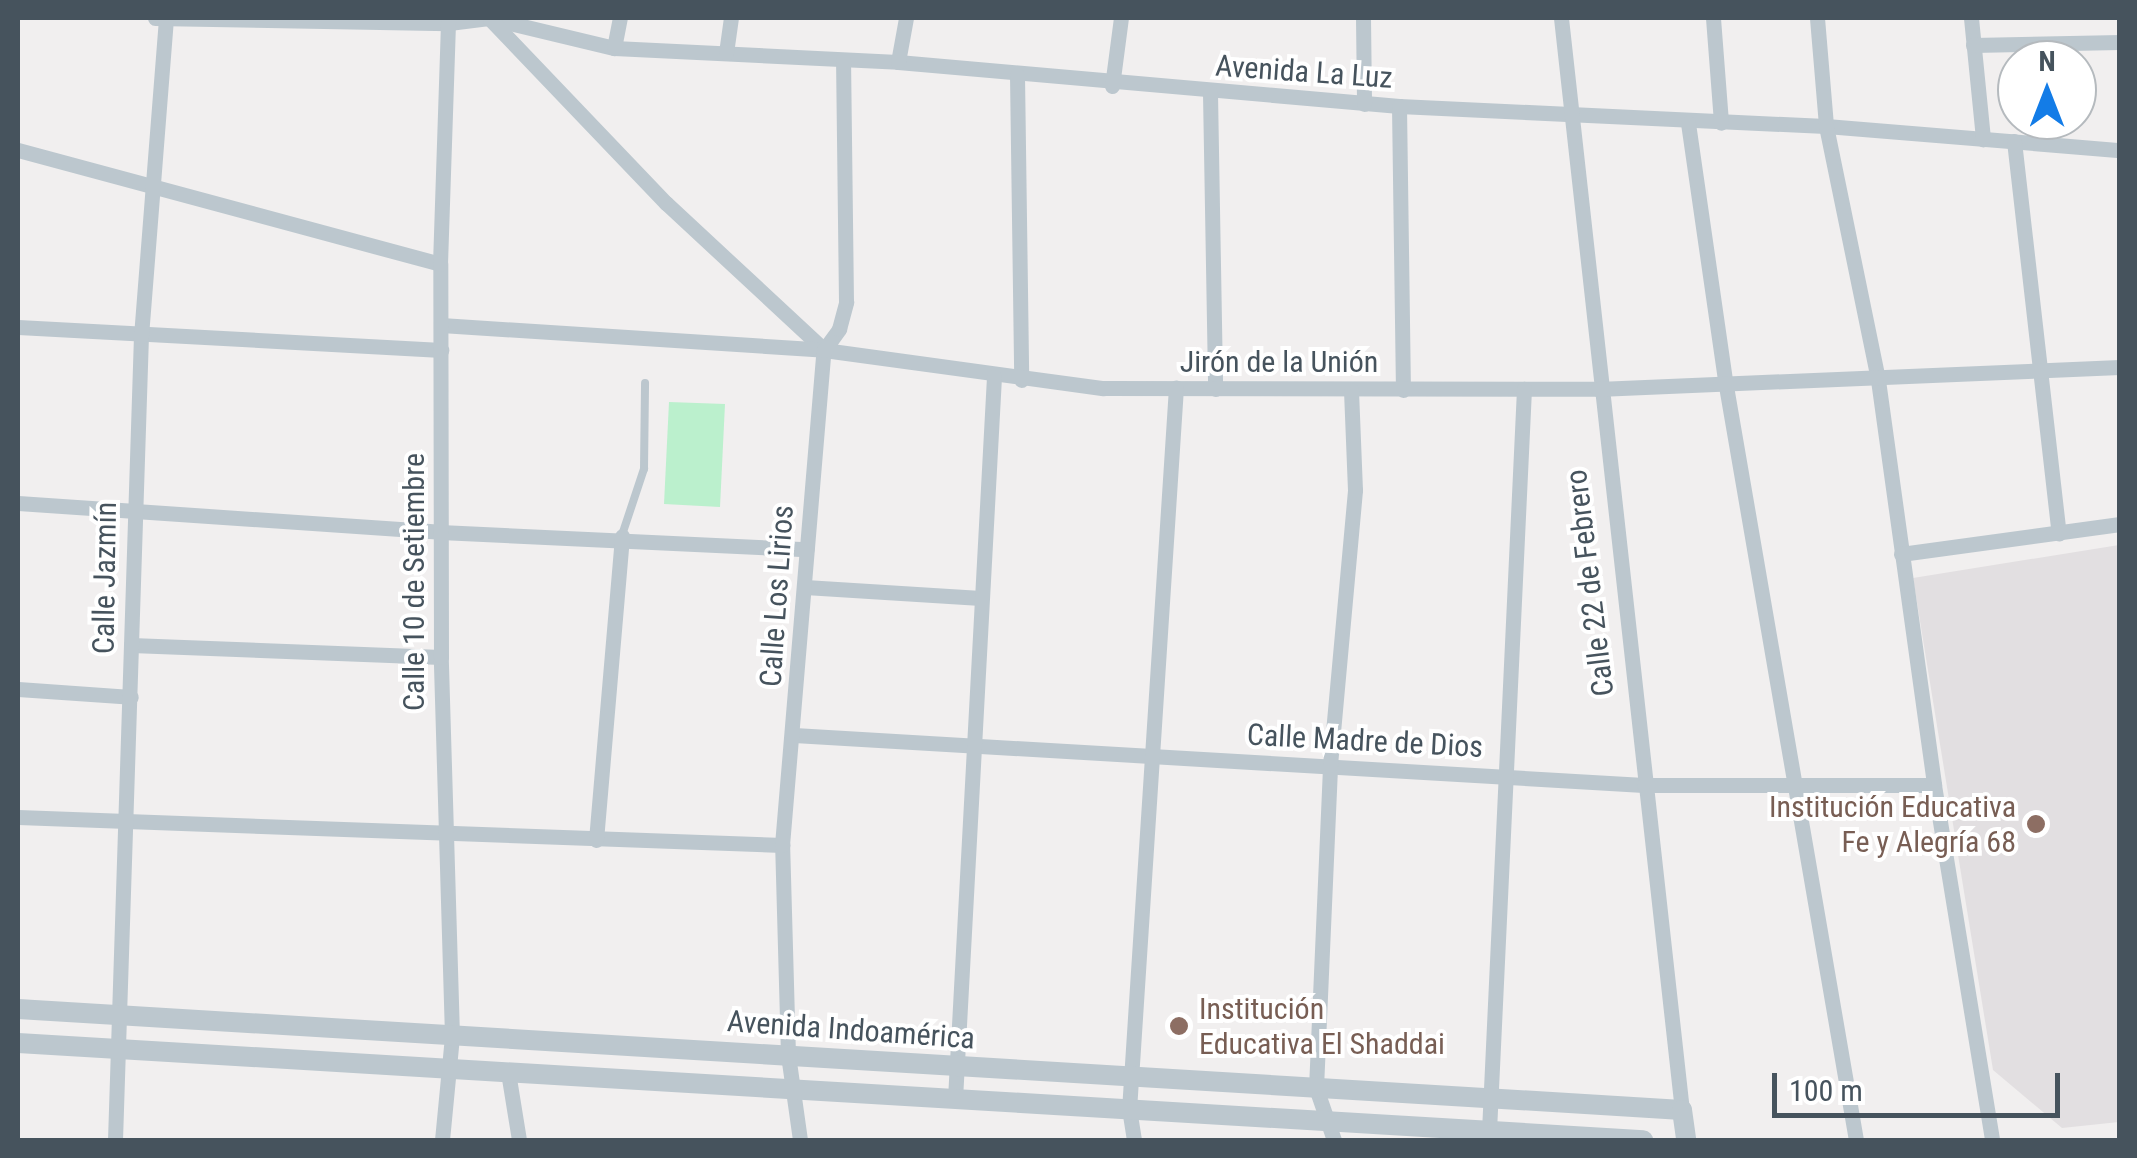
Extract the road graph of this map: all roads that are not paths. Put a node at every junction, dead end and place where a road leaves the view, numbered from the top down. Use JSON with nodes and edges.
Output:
{"nodes":[{"id":1,"x":155,"y":18,"type":"edge"},
{"id":2,"x":166,"y":18,"type":"edge"},
{"id":3,"x":488,"y":18,"type":"edge"},
{"id":4,"x":620,"y":18,"type":"edge"},
{"id":5,"x":731,"y":18,"type":"edge"},
{"id":6,"x":906,"y":18,"type":"edge"},
{"id":7,"x":1121,"y":18,"type":"edge"},
{"id":8,"x":1363,"y":18,"type":"edge"},
{"id":9,"x":1561,"y":18,"type":"edge"},
{"id":10,"x":1713,"y":18,"type":"edge"},
{"id":11,"x":1817,"y":18,"type":"edge"},
{"id":12,"x":1971,"y":18,"type":"edge"},
{"id":13,"x":449,"y":20,"type":"edge"},
{"id":14,"x":2120,"y":42,"type":"edge"},
{"id":15,"x":1974,"y":45,"type":"junction"},
{"id":16,"x":614,"y":48,"type":"junction"},
{"id":17,"x":726,"y":53,"type":"junction"},
{"id":18,"x":842,"y":60,"type":"junction"},
{"id":19,"x":898,"y":62,"type":"junction"},
{"id":20,"x":1017,"y":75,"type":"junction"},
{"id":21,"x":1112,"y":86,"type":"junction"},
{"id":22,"x":1210,"y":93,"type":"junction"},
{"id":23,"x":1364,"y":104,"type":"junction"},
{"id":24,"x":1399,"y":106,"type":"junction"},
{"id":25,"x":1570,"y":116,"type":"junction"},
{"id":26,"x":1688,"y":123,"type":"junction"},
{"id":27,"x":1720,"y":123,"type":"junction"},
{"id":28,"x":1826,"y":126,"type":"junction"},
{"id":29,"x":1982,"y":138,"type":"junction"},
{"id":30,"x":2014,"y":141,"type":"junction"},
{"id":31,"x":18,"y":150,"type":"edge"},
{"id":32,"x":2120,"y":150,"type":"edge"},
{"id":33,"x":150,"y":190,"type":"junction"},
{"id":34,"x":440,"y":264,"type":"junction"},
{"id":35,"x":441,"y":325,"type":"junction"},
{"id":36,"x":18,"y":327,"type":"edge"},
{"id":37,"x":140,"y":336,"type":"junction"},
{"id":38,"x":442,"y":350,"type":"junction"},
{"id":39,"x":824,"y":350,"type":"junction"},
{"id":40,"x":2120,"y":367,"type":"edge"},
{"id":41,"x":2036,"y":371,"type":"junction"},
{"id":42,"x":994,"y":377,"type":"junction"},
{"id":43,"x":1021,"y":380,"type":"junction"},
{"id":44,"x":1878,"y":380,"type":"junction"},
{"id":45,"x":645,"y":384,"type":"dead end"},
{"id":46,"x":1726,"y":386,"type":"junction"},
{"id":47,"x":1176,"y":388,"type":"junction"},
{"id":48,"x":1215,"y":389,"type":"junction"},
{"id":49,"x":1598,"y":389,"type":"junction"},
{"id":50,"x":1351,"y":390,"type":"junction"},
{"id":51,"x":1403,"y":390,"type":"junction"},
{"id":52,"x":1524,"y":390,"type":"junction"},
{"id":53,"x":18,"y":503,"type":"edge"},
{"id":54,"x":133,"y":509,"type":"junction"},
{"id":55,"x":2120,"y":524,"type":"edge"},
{"id":56,"x":440,"y":532,"type":"junction"},
{"id":57,"x":2059,"y":533,"type":"junction"},
{"id":58,"x":622,"y":536,"type":"junction"},
{"id":59,"x":807,"y":549,"type":"junction"},
{"id":60,"x":1901,"y":554,"type":"junction"},
{"id":61,"x":806,"y":587,"type":"junction"},
{"id":62,"x":980,"y":598,"type":"junction"},
{"id":63,"x":130,"y":644,"type":"junction"},
{"id":64,"x":440,"y":657,"type":"junction"},
{"id":65,"x":18,"y":690,"type":"edge"},
{"id":66,"x":131,"y":697,"type":"junction"},
{"id":67,"x":794,"y":736,"type":"junction"},
{"id":68,"x":972,"y":748,"type":"junction"},
{"id":69,"x":1151,"y":759,"type":"junction"},
{"id":70,"x":1330,"y":764,"type":"junction"},
{"id":71,"x":1506,"y":776,"type":"junction"},
{"id":72,"x":1644,"y":785,"type":"junction"},
{"id":73,"x":1934,"y":785,"type":"junction"},
{"id":74,"x":1795,"y":789,"type":"junction"},
{"id":75,"x":18,"y":817,"type":"edge"},
{"id":76,"x":125,"y":823,"type":"junction"},
{"id":77,"x":444,"y":836,"type":"junction"},
{"id":78,"x":596,"y":840,"type":"junction"},
{"id":79,"x":782,"y":845,"type":"junction"},
{"id":80,"x":18,"y":1009,"type":"edge"},
{"id":81,"x":122,"y":1016,"type":"junction"},
{"id":82,"x":452,"y":1036,"type":"junction"},
{"id":83,"x":18,"y":1043,"type":"edge"},
{"id":84,"x":120,"y":1050,"type":"junction"},
{"id":85,"x":788,"y":1055,"type":"junction"},
{"id":86,"x":956,"y":1066,"type":"junction"},
{"id":87,"x":448,"y":1068,"type":"junction"},
{"id":88,"x":508,"y":1072,"type":"junction"},
{"id":89,"x":1132,"y":1077,"type":"junction"},
{"id":90,"x":1316,"y":1088,"type":"junction"},
{"id":91,"x":793,"y":1089,"type":"junction"},
{"id":92,"x":954,"y":1099,"type":"junction"},
{"id":93,"x":1491,"y":1099,"type":"junction"},
{"id":94,"x":1130,"y":1110,"type":"junction"},
{"id":95,"x":1682,"y":1110,"type":"junction"},
{"id":96,"x":1332,"y":1131,"type":"edge"},
{"id":97,"x":1489,"y":1131,"type":"junction"},
{"id":98,"x":115,"y":1140,"type":"edge"},
{"id":99,"x":442,"y":1140,"type":"edge"},
{"id":100,"x":520,"y":1140,"type":"edge"},
{"id":101,"x":800,"y":1140,"type":"edge"},
{"id":102,"x":1134,"y":1140,"type":"edge"},
{"id":103,"x":1643,"y":1140,"type":"edge"},
{"id":104,"x":1686,"y":1140,"type":"edge"},
{"id":105,"x":1856,"y":1140,"type":"edge"},
{"id":106,"x":1992,"y":1140,"type":"edge"}],
"edges":[{"from":1,"to":2,"type":"street"},
{"from":2,"to":13,"type":"street"},
{"from":2,"to":33,"type":"street","name":"Calle Jazmín"},
{"from":3,"to":13,"type":"street"},
{"from":3,"to":16,"type":"street","name":"Avenida La Luz"},
{"from":3,"to":39,"type":"street"},
{"from":4,"to":16,"type":"street"},
{"from":5,"to":17,"type":"street"},
{"from":6,"to":19,"type":"street"},
{"from":7,"to":21,"type":"street"},
{"from":8,"to":23,"type":"street"},
{"from":9,"to":25,"type":"street","name":"Calle 22 de Febrero"},
{"from":10,"to":27,"type":"street"},
{"from":11,"to":28,"type":"street"},
{"from":12,"to":15,"type":"street"},
{"from":13,"to":34,"type":"street","name":"Calle 10 de Setiembre"},
{"from":14,"to":15,"type":"street"},
{"from":15,"to":29,"type":"street"},
{"from":16,"to":17,"type":"street","name":"Avenida La Luz"},
{"from":17,"to":18,"type":"street","name":"Avenida La Luz"},
{"from":18,"to":19,"type":"street","name":"Avenida La Luz"},
{"from":18,"to":39,"type":"street","name":"Calle Los Lirios"},
{"from":19,"to":20,"type":"street","name":"Avenida La Luz"},
{"from":20,"to":21,"type":"street","name":"Avenida La Luz"},
{"from":20,"to":43,"type":"street"},
{"from":21,"to":22,"type":"street","name":"Avenida La Luz"},
{"from":22,"to":23,"type":"street","name":"Avenida La Luz"},
{"from":22,"to":48,"type":"street"},
{"from":23,"to":24,"type":"street","name":"Avenida La Luz"},
{"from":24,"to":25,"type":"street","name":"Avenida La Luz"},
{"from":24,"to":51,"type":"street"},
{"from":25,"to":26,"type":"street","name":"Avenida La Luz"},
{"from":25,"to":49,"type":"street","name":"Calle 22 de Febrero"},
{"from":26,"to":27,"type":"street","name":"Avenida La Luz"},
{"from":26,"to":46,"type":"street"},
{"from":27,"to":28,"type":"street","name":"Avenida La Luz"},
{"from":28,"to":29,"type":"street","name":"Avenida La Luz"},
{"from":28,"to":44,"type":"street"},
{"from":29,"to":30,"type":"street","name":"Avenida La Luz"},
{"from":30,"to":32,"type":"street","name":"Avenida La Luz"},
{"from":30,"to":41,"type":"street"},
{"from":31,"to":33,"type":"street"},
{"from":33,"to":34,"type":"street"},
{"from":33,"to":37,"type":"street","name":"Calle Jazmín"},
{"from":34,"to":35,"type":"street","name":"Calle 10 de Setiembre"},
{"from":35,"to":38,"type":"street","name":"Calle 10 de Setiembre"},
{"from":35,"to":39,"type":"street","name":"Jirón de la Unión"},
{"from":36,"to":37,"type":"street"},
{"from":37,"to":38,"type":"street"},
{"from":37,"to":54,"type":"street","name":"Calle Jazmín"},
{"from":38,"to":56,"type":"street","name":"Calle 10 de Setiembre"},
{"from":39,"to":42,"type":"street","name":"Jirón de la Unión"},
{"from":39,"to":59,"type":"street","name":"Calle Los Lirios"},
{"from":40,"to":41,"type":"street","name":"Jirón de la Unión"},
{"from":41,"to":44,"type":"street","name":"Jirón de la Unión"},
{"from":41,"to":57,"type":"street"},
{"from":42,"to":43,"type":"street","name":"Jirón de la Unión"},
{"from":42,"to":62,"type":"street"},
{"from":43,"to":47,"type":"street","name":"Jirón de la Unión"},
{"from":44,"to":46,"type":"street","name":"Jirón de la Unión"},
{"from":44,"to":60,"type":"street"},
{"from":45,"to":58,"type":"lane"},
{"from":46,"to":49,"type":"street","name":"Jirón de la Unión"},
{"from":46,"to":74,"type":"street"},
{"from":47,"to":48,"type":"street","name":"Jirón de la Unión"},
{"from":47,"to":69,"type":"street"},
{"from":48,"to":50,"type":"street","name":"Jirón de la Unión"},
{"from":49,"to":52,"type":"street","name":"Jirón de la Unión"},
{"from":49,"to":72,"type":"street","name":"Calle 22 de Febrero"},
{"from":50,"to":51,"type":"street","name":"Jirón de la Unión"},
{"from":50,"to":70,"type":"street"},
{"from":51,"to":52,"type":"street","name":"Jirón de la Unión"},
{"from":52,"to":71,"type":"street"},
{"from":53,"to":54,"type":"street"},
{"from":54,"to":56,"type":"street"},
{"from":54,"to":63,"type":"street","name":"Calle Jazmín"},
{"from":55,"to":57,"type":"street"},
{"from":56,"to":58,"type":"street"},
{"from":56,"to":64,"type":"street","name":"Calle 10 de Setiembre"},
{"from":57,"to":60,"type":"street"},
{"from":58,"to":59,"type":"street"},
{"from":58,"to":78,"type":"street"},
{"from":59,"to":61,"type":"street","name":"Calle Los Lirios"},
{"from":60,"to":73,"type":"street"},
{"from":61,"to":62,"type":"street"},
{"from":61,"to":67,"type":"street","name":"Calle Los Lirios"},
{"from":62,"to":68,"type":"street"},
{"from":63,"to":64,"type":"street"},
{"from":63,"to":66,"type":"street","name":"Calle Jazmín"},
{"from":64,"to":77,"type":"street","name":"Calle 10 de Setiembre"},
{"from":65,"to":66,"type":"street"},
{"from":66,"to":76,"type":"street","name":"Calle Jazmín"},
{"from":67,"to":68,"type":"street","name":"Calle Madre de Dios"},
{"from":67,"to":79,"type":"street","name":"Calle Los Lirios"},
{"from":68,"to":69,"type":"street","name":"Calle Madre de Dios"},
{"from":68,"to":86,"type":"street"},
{"from":69,"to":70,"type":"street","name":"Calle Madre de Dios"},
{"from":69,"to":89,"type":"street"},
{"from":70,"to":71,"type":"street","name":"Calle Madre de Dios"},
{"from":70,"to":90,"type":"street"},
{"from":71,"to":72,"type":"street","name":"Calle Madre de Dios"},
{"from":71,"to":93,"type":"street"},
{"from":72,"to":74,"type":"street","name":"Calle Madre de Dios"},
{"from":72,"to":95,"type":"street","name":"Calle 22 de Febrero"},
{"from":73,"to":74,"type":"street","name":"Calle Madre de Dios"},
{"from":73,"to":106,"type":"street"},
{"from":74,"to":105,"type":"street"},
{"from":75,"to":76,"type":"street"},
{"from":76,"to":77,"type":"street"},
{"from":76,"to":81,"type":"street","name":"Calle Jazmín"},
{"from":77,"to":78,"type":"street"},
{"from":77,"to":82,"type":"street","name":"Calle 10 de Setiembre"},
{"from":78,"to":79,"type":"street"},
{"from":79,"to":85,"type":"street","name":"Calle Los Lirios"},
{"from":80,"to":81,"type":"street","name":"Avenida Indoamérica"},
{"from":81,"to":82,"type":"street","name":"Avenida Indoamérica"},
{"from":81,"to":84,"type":"street","name":"Calle Jazmín"},
{"from":82,"to":85,"type":"street","name":"Avenida Indoamérica"},
{"from":82,"to":87,"type":"street","name":"Calle 10 de Setiembre"},
{"from":83,"to":84,"type":"street","name":"Avenida Indoamérica"},
{"from":84,"to":87,"type":"street","name":"Avenida Indoamérica"},
{"from":84,"to":98,"type":"street","name":"Calle Jazmín"},
{"from":85,"to":86,"type":"street","name":"Avenida Indoamérica"},
{"from":85,"to":91,"type":"street","name":"Calle Los Lirios"},
{"from":86,"to":89,"type":"street","name":"Avenida Indoamérica"},
{"from":86,"to":92,"type":"street"},
{"from":87,"to":88,"type":"street","name":"Avenida Indoamérica"},
{"from":87,"to":99,"type":"street","name":"Calle 10 de Setiembre"},
{"from":88,"to":91,"type":"street","name":"Avenida Indoamérica"},
{"from":88,"to":100,"type":"street"},
{"from":89,"to":90,"type":"street","name":"Avenida Indoamérica"},
{"from":89,"to":94,"type":"street"},
{"from":90,"to":93,"type":"street","name":"Avenida Indoamérica"},
{"from":90,"to":96,"type":"street"},
{"from":91,"to":92,"type":"street","name":"Avenida Indoamérica"},
{"from":91,"to":101,"type":"street","name":"Calle Los Lirios"},
{"from":92,"to":94,"type":"street","name":"Avenida Indoamérica"},
{"from":93,"to":95,"type":"street","name":"Avenida Indoamérica"},
{"from":93,"to":97,"type":"street"},
{"from":94,"to":96,"type":"street","name":"Avenida Indoamérica"},
{"from":94,"to":102,"type":"street"},
{"from":95,"to":104,"type":"street","name":"Calle 22 de Febrero"},
{"from":96,"to":97,"type":"street","name":"Avenida Indoamérica"},
{"from":97,"to":103,"type":"street","name":"Avenida Indoamérica"}]}
